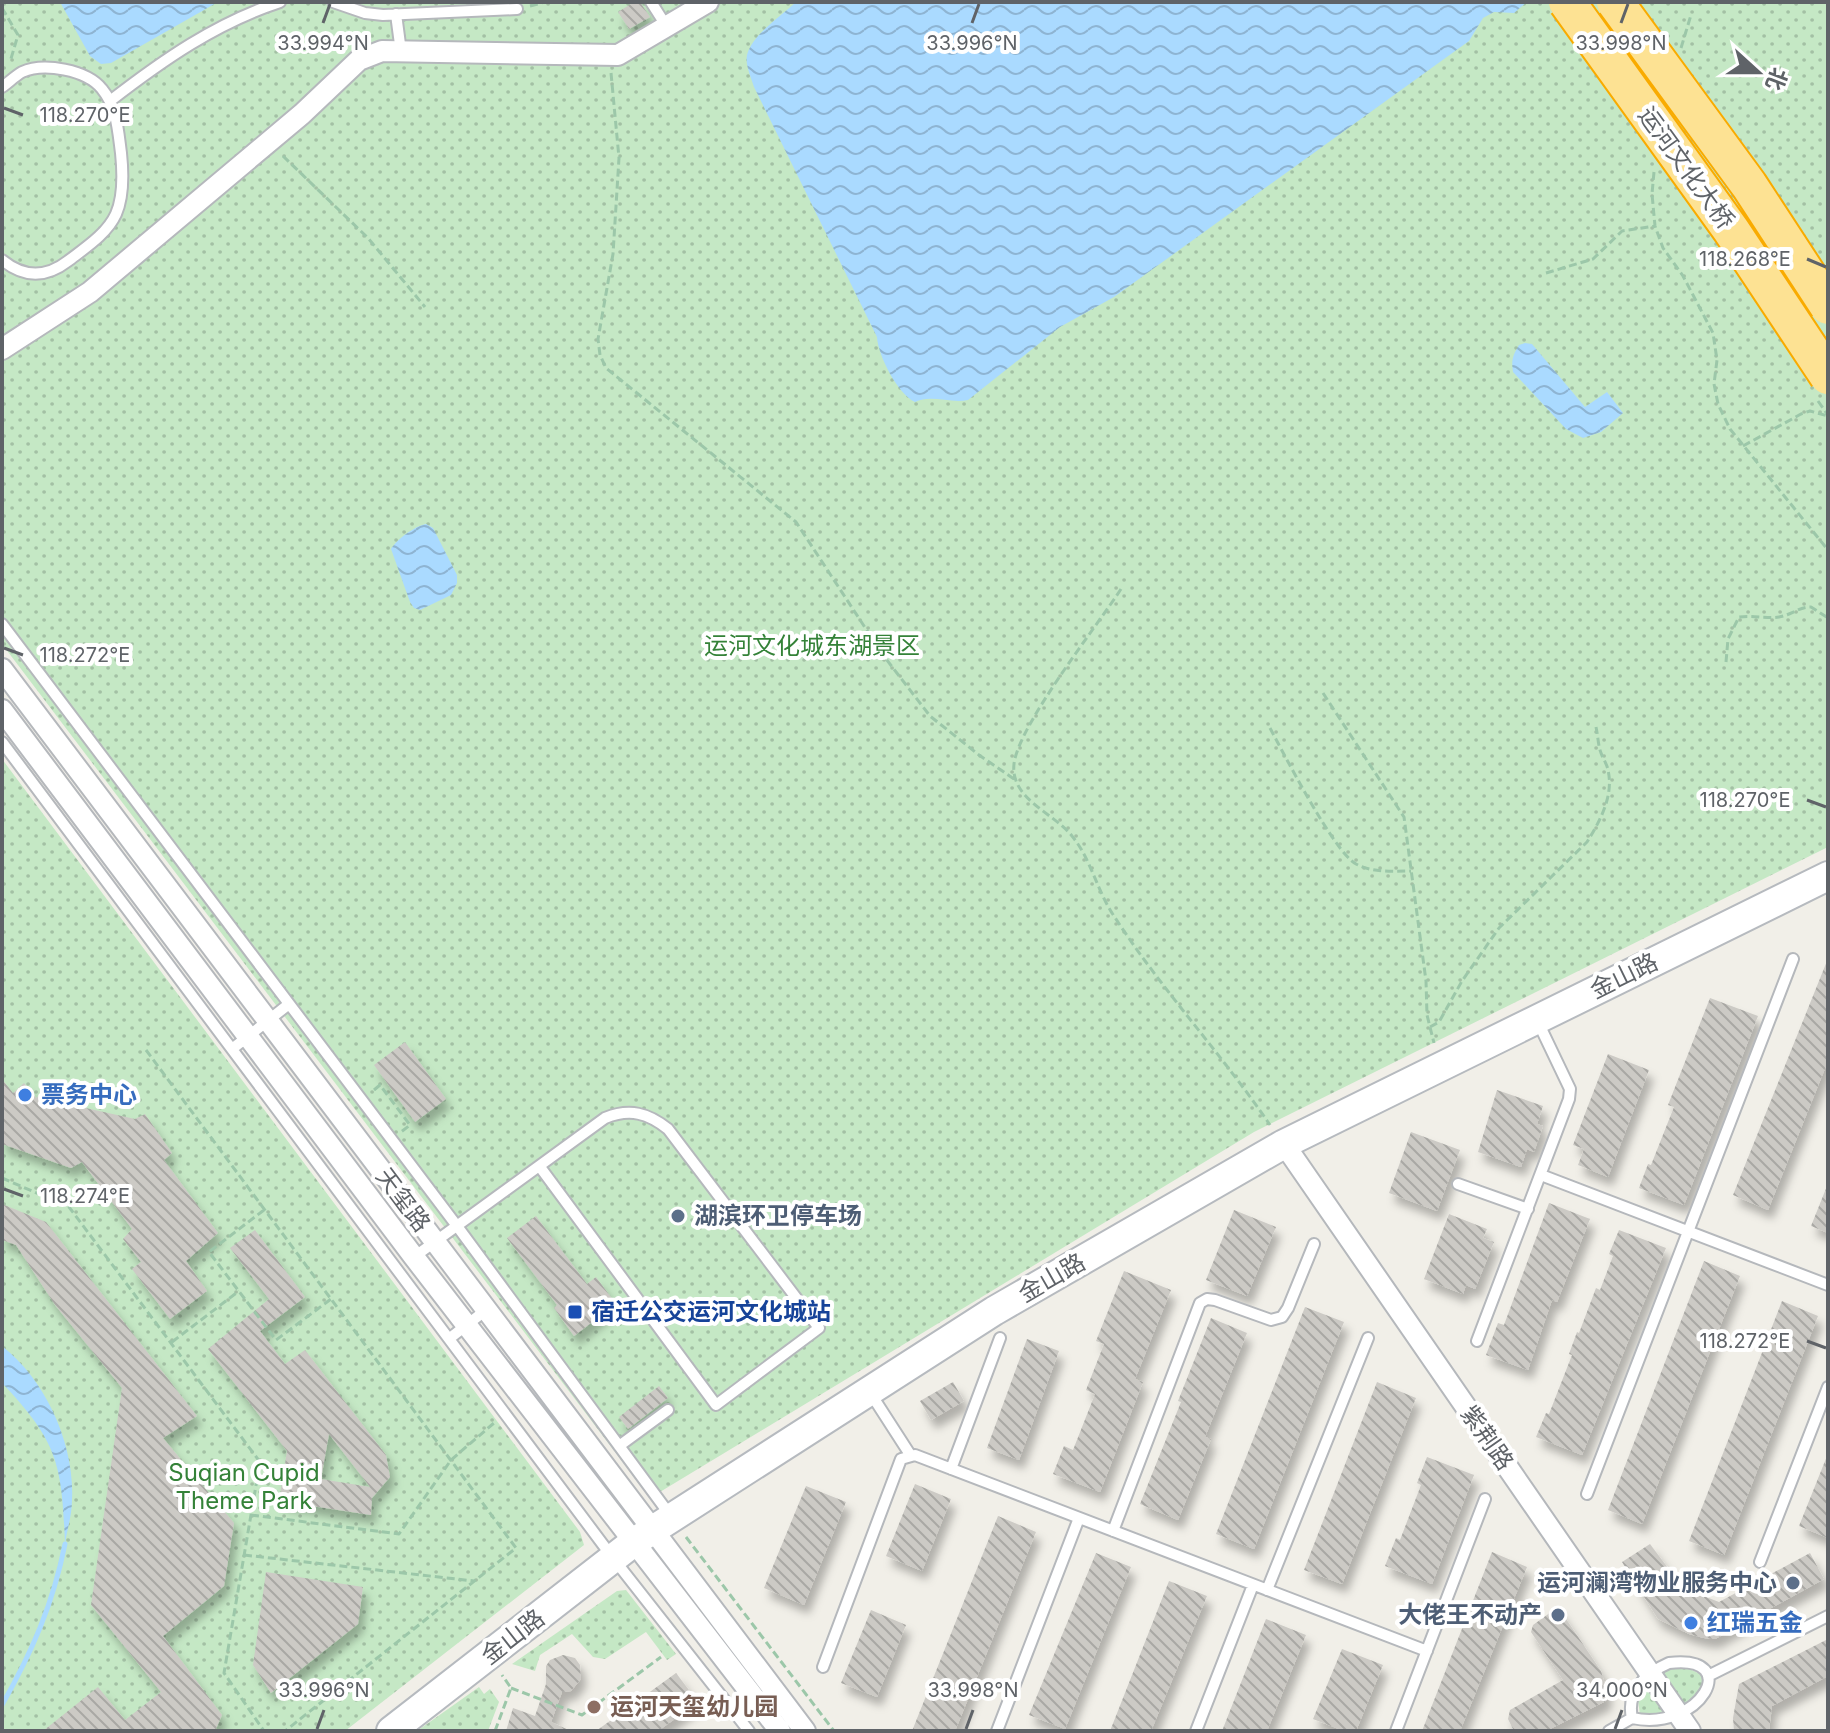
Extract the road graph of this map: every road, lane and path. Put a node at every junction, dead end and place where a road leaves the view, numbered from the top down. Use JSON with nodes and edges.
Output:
{"nodes":[{"id":1,"x":280,"y":2,"type":"edge"},
{"id":2,"x":333,"y":2,"type":"edge"},
{"id":3,"x":651,"y":2,"type":"edge"},
{"id":4,"x":708,"y":2,"type":"edge"},
{"id":5,"x":1567,"y":2,"type":"edge"},
{"id":6,"x":1615,"y":2,"type":"edge"},
{"id":7,"x":2,"y":8,"type":"edge"},
{"id":8,"x":517,"y":9,"type":"dead end"},
{"id":9,"x":396,"y":14,"type":"junction"},
{"id":10,"x":1691,"y":15,"type":"dead end"},
{"id":11,"x":667,"y":27,"type":"junction"},
{"id":12,"x":401,"y":52,"type":"junction"},
{"id":13,"x":610,"y":55,"type":"junction"},
{"id":14,"x":1679,"y":55,"type":"dead end"},
{"id":15,"x":8,"y":67,"type":"dead end"},
{"id":16,"x":2,"y":87,"type":"edge"},
{"id":17,"x":110,"y":101,"type":"junction"},
{"id":18,"x":268,"y":143,"type":"junction"},
{"id":19,"x":1655,"y":165,"type":"dead end"},
{"id":20,"x":1655,"y":226,"type":"junction"},
{"id":21,"x":2,"y":260,"type":"edge"},
{"id":22,"x":1546,"y":273,"type":"dead end"},
{"id":23,"x":1828,"y":306,"type":"edge"},
{"id":24,"x":425,"y":307,"type":"dead end"},
{"id":25,"x":2,"y":349,"type":"edge"},
{"id":26,"x":1828,"y":376,"type":"edge"},
{"id":27,"x":1828,"y":416,"type":"edge"},
{"id":28,"x":1743,"y":446,"type":"junction"},
{"id":29,"x":1828,"y":550,"type":"edge"},
{"id":30,"x":1121,"y":589,"type":"dead end"},
{"id":31,"x":1828,"y":618,"type":"edge"},
{"id":32,"x":2,"y":624,"type":"edge"},
{"id":33,"x":1726,"y":662,"type":"dead end"},
{"id":34,"x":2,"y":669,"type":"edge"},
{"id":35,"x":1323,"y":693,"type":"dead end"},
{"id":36,"x":2,"y":710,"type":"edge"},
{"id":37,"x":1596,"y":727,"type":"dead end"},
{"id":38,"x":1270,"y":728,"type":"dead end"},
{"id":39,"x":2,"y":742,"type":"edge"},
{"id":40,"x":1014,"y":779,"type":"junction"},
{"id":41,"x":1411,"y":871,"type":"junction"},
{"id":42,"x":1828,"y":876,"type":"edge"},
{"id":43,"x":1828,"y":884,"type":"edge"},
{"id":44,"x":1763,"y":909,"type":"junction"},
{"id":45,"x":1793,"y":959,"type":"dead end"},
{"id":46,"x":289,"y":1004,"type":"junction"},
{"id":47,"x":1537,"y":1018,"type":"junction"},
{"id":48,"x":267,"y":1021,"type":"junction"},
{"id":49,"x":1430,"y":1027,"type":"junction"},
{"id":50,"x":240,"y":1043,"type":"junction"},
{"id":51,"x":146,"y":1050,"type":"dead end"},
{"id":52,"x":1439,"y":1066,"type":"junction"},
{"id":53,"x":361,"y":1100,"type":"junction"},
{"id":54,"x":391,"y":1139,"type":"junction"},
{"id":55,"x":1284,"y":1144,"type":"junction"},
{"id":56,"x":540,"y":1167,"type":"junction"},
{"id":57,"x":1541,"y":1175,"type":"junction"},
{"id":58,"x":2,"y":1178,"type":"edge"},
{"id":59,"x":1458,"y":1184,"type":"dead end"},
{"id":60,"x":1528,"y":1209,"type":"junction"},
{"id":61,"x":265,"y":1210,"type":"junction"},
{"id":62,"x":457,"y":1226,"type":"junction"},
{"id":63,"x":1688,"y":1232,"type":"junction"},
{"id":64,"x":435,"y":1242,"type":"junction"},
{"id":65,"x":1314,"y":1244,"type":"dead end"},
{"id":66,"x":414,"y":1257,"type":"junction"},
{"id":67,"x":1828,"y":1285,"type":"edge"},
{"id":68,"x":239,"y":1291,"type":"junction"},
{"id":69,"x":331,"y":1299,"type":"junction"},
{"id":70,"x":486,"y":1310,"type":"junction"},
{"id":71,"x":467,"y":1325,"type":"junction"},
{"id":72,"x":450,"y":1338,"type":"junction"},
{"id":73,"x":1000,"y":1338,"type":"dead end"},
{"id":74,"x":1368,"y":1338,"type":"dead end"},
{"id":75,"x":1477,"y":1341,"type":"dead end"},
{"id":76,"x":171,"y":1343,"type":"junction"},
{"id":77,"x":1828,"y":1387,"type":"edge"},
{"id":78,"x":869,"y":1392,"type":"junction"},
{"id":79,"x":668,"y":1410,"type":"dead end"},
{"id":80,"x":506,"y":1413,"type":"junction"},
{"id":81,"x":619,"y":1446,"type":"junction"},
{"id":82,"x":911,"y":1456,"type":"junction"},
{"id":83,"x":451,"y":1460,"type":"junction"},
{"id":84,"x":951,"y":1469,"type":"junction"},
{"id":85,"x":1587,"y":1494,"type":"dead end"},
{"id":86,"x":1485,"y":1499,"type":"dead end"},
{"id":87,"x":251,"y":1515,"type":"junction"},
{"id":88,"x":1079,"y":1518,"type":"junction"},
{"id":89,"x":1113,"y":1531,"type":"junction"},
{"id":90,"x":643,"y":1537,"type":"junction"},
{"id":91,"x":244,"y":1555,"type":"junction"},
{"id":92,"x":1760,"y":1562,"type":"dead end"},
{"id":93,"x":474,"y":1581,"type":"junction"},
{"id":94,"x":1253,"y":1585,"type":"junction"},
{"id":95,"x":1267,"y":1590,"type":"junction"},
{"id":96,"x":1828,"y":1616,"type":"edge"},
{"id":97,"x":1427,"y":1651,"type":"junction"},
{"id":98,"x":487,"y":1656,"type":"junction"},
{"id":99,"x":661,"y":1657,"type":"dead end"},
{"id":100,"x":823,"y":1667,"type":"dead end"},
{"id":101,"x":1650,"y":1674,"type":"junction"},
{"id":102,"x":1708,"y":1676,"type":"junction"},
{"id":103,"x":511,"y":1688,"type":"junction"},
{"id":104,"x":1632,"y":1718,"type":"junction"},
{"id":105,"x":1680,"y":1728,"type":"edge"},
{"id":106,"x":264,"y":1731,"type":"edge"},
{"id":107,"x":285,"y":1731,"type":"edge"},
{"id":108,"x":391,"y":1731,"type":"edge"},
{"id":109,"x":495,"y":1731,"type":"edge"},
{"id":110,"x":749,"y":1731,"type":"edge"},
{"id":111,"x":780,"y":1731,"type":"edge"},
{"id":112,"x":805,"y":1731,"type":"edge"},
{"id":113,"x":834,"y":1731,"type":"edge"},
{"id":114,"x":997,"y":1731,"type":"edge"},
{"id":115,"x":1196,"y":1731,"type":"edge"},
{"id":116,"x":1396,"y":1731,"type":"edge"},
{"id":117,"x":1609,"y":1731,"type":"edge"}],
"edges":[{"from":1,"to":17,"type":"lane"},
{"from":2,"to":9,"type":"lane"},
{"from":3,"to":11,"type":"lane"},
{"from":4,"to":11,"type":"street"},
{"from":5,"to":26,"type":"highway","name":"运河文化大桥","bridge":true},
{"from":6,"to":23,"type":"highway","name":"运河文化大桥","bridge":true},
{"from":7,"to":15,"type":"path"},
{"from":8,"to":9,"type":"lane"},
{"from":9,"to":12,"type":"lane"},
{"from":10,"to":14,"type":"path"},
{"from":11,"to":13,"type":"street"},
{"from":12,"to":13,"type":"street"},
{"from":12,"to":18,"type":"street"},
{"from":13,"to":40,"type":"path"},
{"from":16,"to":17,"type":"lane"},
{"from":17,"to":21,"type":"lane"},
{"from":18,"to":24,"type":"path"},
{"from":18,"to":25,"type":"street"},
{"from":19,"to":20,"type":"path"},
{"from":20,"to":22,"type":"path"},
{"from":20,"to":28,"type":"path"},
{"from":27,"to":28,"type":"path"},
{"from":28,"to":29,"type":"path"},
{"from":30,"to":40,"type":"path"},
{"from":31,"to":33,"type":"path"},
{"from":32,"to":46,"type":"lane"},
{"from":34,"to":48,"type":"street","name":"天玺路"},
{"from":35,"to":41,"type":"path"},
{"from":36,"to":50,"type":"street","name":"天玺路"},
{"from":37,"to":49,"type":"path"},
{"from":38,"to":41,"type":"path"},
{"from":39,"to":50,"type":"lane"},
{"from":40,"to":55,"type":"path"},
{"from":41,"to":49,"type":"path"},
{"from":42,"to":44,"type":"street","name":"金山路"},
{"from":43,"to":44,"type":"street","name":"金山路"},
{"from":44,"to":47,"type":"street","name":"金山路"},
{"from":45,"to":63,"type":"lane"},
{"from":46,"to":48,"type":"lane"},
{"from":46,"to":53,"type":"lane"},
{"from":47,"to":52,"type":"street","name":"金山路"},
{"from":47,"to":57,"type":"lane"},
{"from":48,"to":50,"type":"lane"},
{"from":48,"to":64,"type":"street","name":"天玺路"},
{"from":49,"to":52,"type":"path"},
{"from":50,"to":66,"type":"street","name":"天玺路"},
{"from":50,"to":72,"type":"lane"},
{"from":51,"to":61,"type":"path"},
{"from":52,"to":55,"type":"street","name":"金山路"},
{"from":53,"to":54,"type":"lane"},
{"from":53,"to":54,"type":"path"},
{"from":54,"to":62,"type":"lane"},
{"from":55,"to":78,"type":"street","name":"金山路"},
{"from":55,"to":101,"type":"street","name":"紫荆路"},
{"from":56,"to":56,"type":"lane"},
{"from":56,"to":62,"type":"lane"},
{"from":57,"to":60,"type":"lane"},
{"from":57,"to":63,"type":"lane"},
{"from":58,"to":76,"type":"path"},
{"from":59,"to":60,"type":"lane"},
{"from":60,"to":75,"type":"lane"},
{"from":61,"to":68,"type":"path"},
{"from":61,"to":69,"type":"path"},
{"from":62,"to":64,"type":"lane"},
{"from":62,"to":81,"type":"lane"},
{"from":63,"to":67,"type":"lane"},
{"from":63,"to":85,"type":"lane"},
{"from":64,"to":66,"type":"lane"},
{"from":64,"to":70,"type":"street","name":"天玺路"},
{"from":65,"to":89,"type":"lane"},
{"from":66,"to":71,"type":"street","name":"天玺路"},
{"from":68,"to":69,"type":"path"},
{"from":68,"to":76,"type":"path"},
{"from":69,"to":83,"type":"path"},
{"from":70,"to":71,"type":"lane"},
{"from":70,"to":90,"type":"street","name":"天玺路"},
{"from":71,"to":72,"type":"lane"},
{"from":71,"to":90,"type":"street","name":"天玺路"},
{"from":72,"to":80,"type":"lane"},
{"from":73,"to":84,"type":"lane"},
{"from":74,"to":95,"type":"lane"},
{"from":76,"to":87,"type":"path"},
{"from":77,"to":92,"type":"lane"},
{"from":78,"to":82,"type":"lane"},
{"from":78,"to":90,"type":"street","name":"金山路"},
{"from":79,"to":81,"type":"lane"},
{"from":80,"to":83,"type":"path"},
{"from":80,"to":90,"type":"lane"},
{"from":81,"to":90,"type":"lane"},
{"from":82,"to":84,"type":"lane"},
{"from":82,"to":100,"type":"lane"},
{"from":83,"to":87,"type":"path"},
{"from":83,"to":93,"type":"path"},
{"from":84,"to":88,"type":"lane"},
{"from":86,"to":97,"type":"lane"},
{"from":87,"to":91,"type":"path"},
{"from":88,"to":89,"type":"lane"},
{"from":88,"to":114,"type":"lane"},
{"from":89,"to":94,"type":"lane"},
{"from":90,"to":98,"type":"street","name":"金山路"},
{"from":90,"to":110,"type":"lane"},
{"from":90,"to":111,"type":"street","name":"天玺路"},
{"from":90,"to":112,"type":"street","name":"天玺路"},
{"from":90,"to":113,"type":"path"},
{"from":91,"to":93,"type":"path"},
{"from":91,"to":106,"type":"path"},
{"from":93,"to":107,"type":"path"},
{"from":94,"to":95,"type":"lane"},
{"from":94,"to":115,"type":"lane"},
{"from":95,"to":97,"type":"lane"},
{"from":96,"to":102,"type":"lane"},
{"from":97,"to":116,"type":"lane"},
{"from":98,"to":103,"type":"path"},
{"from":98,"to":108,"type":"street","name":"金山路"},
{"from":99,"to":103,"type":"path"},
{"from":101,"to":102,"type":"lane"},
{"from":101,"to":104,"type":"lane"},
{"from":101,"to":105,"type":"street","name":"紫荆路"},
{"from":102,"to":105,"type":"lane"},
{"from":103,"to":109,"type":"path"},
{"from":104,"to":105,"type":"lane"},
{"from":104,"to":117,"type":"lane"}]}
